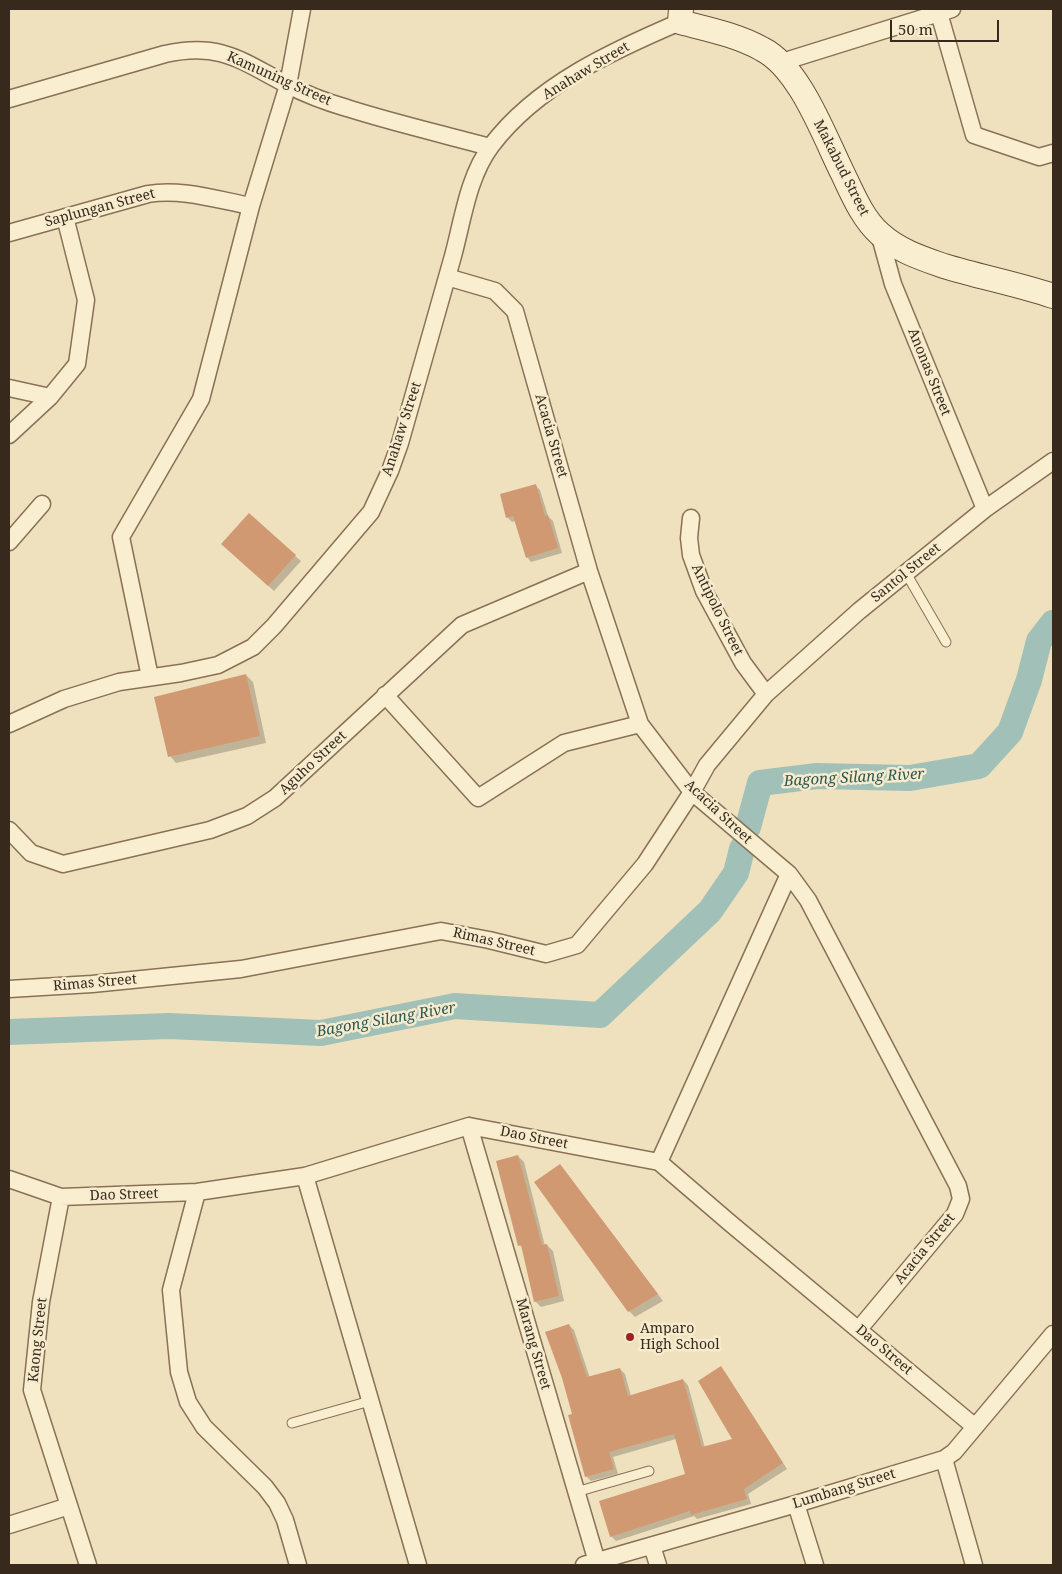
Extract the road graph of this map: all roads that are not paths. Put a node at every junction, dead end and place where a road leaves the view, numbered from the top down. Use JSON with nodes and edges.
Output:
{"nodes":[{"id":1,"x":302,"y":9,"type":"edge"},
{"id":2,"x":945,"y":11,"type":"edge"},
{"id":3,"x":681,"y":15,"type":"edge"},
{"id":4,"x":782,"y":62,"type":"junction"},
{"id":5,"x":288,"y":85,"type":"junction"},
{"id":6,"x":9,"y":99,"type":"edge"},
{"id":7,"x":490,"y":147,"type":"junction"},
{"id":8,"x":1053,"y":153,"type":"edge"},
{"id":9,"x":251,"y":206,"type":"junction"},
{"id":10,"x":65,"y":217,"type":"junction"},
{"id":11,"x":9,"y":233,"type":"edge"},
{"id":12,"x":879,"y":233,"type":"junction"},
{"id":13,"x":446,"y":277,"type":"junction"},
{"id":14,"x":1053,"y":296,"type":"edge"},
{"id":15,"x":9,"y":388,"type":"edge"},
{"id":16,"x":50,"y":397,"type":"junction"},
{"id":17,"x":9,"y":435,"type":"edge"},
{"id":18,"x":1053,"y":461,"type":"edge"},
{"id":19,"x":42,"y":504,"type":"dead end"},
{"id":20,"x":985,"y":509,"type":"junction"},
{"id":21,"x":691,"y":518,"type":"dead end"},
{"id":22,"x":9,"y":542,"type":"edge"},
{"id":23,"x":590,"y":571,"type":"junction"},
{"id":24,"x":906,"y":573,"type":"junction"},
{"id":25,"x":946,"y":642,"type":"dead end"},
{"id":26,"x":150,"y":677,"type":"junction"},
{"id":27,"x":766,"y":694,"type":"junction"},
{"id":28,"x":385,"y":695,"type":"junction"},
{"id":29,"x":9,"y":724,"type":"edge"},
{"id":30,"x":640,"y":724,"type":"junction"},
{"id":31,"x":692,"y":792,"type":"junction"},
{"id":32,"x":9,"y":830,"type":"edge"},
{"id":33,"x":788,"y":874,"type":"junction"},
{"id":34,"x":9,"y":989,"type":"edge"},
{"id":35,"x":469,"y":1126,"type":"junction"},
{"id":36,"x":659,"y":1162,"type":"junction"},
{"id":37,"x":305,"y":1176,"type":"junction"},
{"id":38,"x":9,"y":1179,"type":"edge"},
{"id":39,"x":197,"y":1192,"type":"junction"},
{"id":40,"x":61,"y":1197,"type":"junction"},
{"id":41,"x":859,"y":1329,"type":"junction"},
{"id":42,"x":1053,"y":1334,"type":"edge"},
{"id":43,"x":370,"y":1401,"type":"junction"},
{"id":44,"x":292,"y":1423,"type":"dead end"},
{"id":45,"x":974,"y":1426,"type":"junction"},
{"id":46,"x":944,"y":1459,"type":"junction"},
{"id":47,"x":649,"y":1470,"type":"dead end"},
{"id":48,"x":576,"y":1492,"type":"junction"},
{"id":49,"x":796,"y":1504,"type":"junction"},
{"id":50,"x":69,"y":1506,"type":"junction"},
{"id":51,"x":9,"y":1525,"type":"edge"},
{"id":52,"x":652,"y":1546,"type":"junction"},
{"id":53,"x":591,"y":1563,"type":"edge"},
{"id":54,"x":88,"y":1565,"type":"edge"},
{"id":55,"x":298,"y":1565,"type":"edge"},
{"id":56,"x":418,"y":1565,"type":"edge"},
{"id":57,"x":658,"y":1565,"type":"edge"},
{"id":58,"x":814,"y":1565,"type":"edge"},
{"id":59,"x":974,"y":1565,"type":"edge"}],
"edges":[{"from":1,"to":5,"type":"street"},
{"from":2,"to":4,"type":"street"},
{"from":2,"to":8,"type":"street"},
{"from":3,"to":4,"type":"street","name":"Makabud Street"},
{"from":3,"to":7,"type":"street","name":"Anahaw Street"},
{"from":4,"to":12,"type":"street","name":"Makabud Street"},
{"from":5,"to":6,"type":"street","name":"Kamuning Street"},
{"from":5,"to":7,"type":"street","name":"Kamuning Street"},
{"from":5,"to":9,"type":"street"},
{"from":7,"to":13,"type":"street","name":"Anahaw Street"},
{"from":9,"to":10,"type":"street","name":"Saplungan Street"},
{"from":9,"to":26,"type":"street"},
{"from":10,"to":11,"type":"street","name":"Saplungan Street"},
{"from":10,"to":16,"type":"street"},
{"from":12,"to":14,"type":"street","name":"Makabud Street"},
{"from":12,"to":20,"type":"street","name":"Anonas Street"},
{"from":13,"to":23,"type":"street","name":"Acacia Street"},
{"from":13,"to":26,"type":"street","name":"Anahaw Street"},
{"from":15,"to":16,"type":"street"},
{"from":16,"to":17,"type":"street"},
{"from":18,"to":20,"type":"street","name":"Santol Street"},
{"from":19,"to":22,"type":"street"},
{"from":20,"to":24,"type":"street","name":"Santol Street"},
{"from":21,"to":27,"type":"street","name":"Antipolo Street"},
{"from":23,"to":28,"type":"street","name":"Aguho Street"},
{"from":23,"to":30,"type":"street","name":"Acacia Street"},
{"from":24,"to":25,"type":"lane"},
{"from":24,"to":27,"type":"street","name":"Santol Street"},
{"from":26,"to":29,"type":"street","name":"Anahaw Street"},
{"from":27,"to":31,"type":"street","name":"Rimas Street"},
{"from":28,"to":30,"type":"street"},
{"from":28,"to":32,"type":"street","name":"Aguho Street"},
{"from":30,"to":31,"type":"street","name":"Acacia Street"},
{"from":31,"to":33,"type":"street","name":"Acacia Street"},
{"from":31,"to":34,"type":"street","name":"Rimas Street"},
{"from":33,"to":36,"type":"street"},
{"from":33,"to":41,"type":"street","name":"Acacia Street"},
{"from":35,"to":36,"type":"street","name":"Dao Street"},
{"from":35,"to":37,"type":"street","name":"Dao Street"},
{"from":35,"to":48,"type":"street","name":"Marang Street"},
{"from":36,"to":41,"type":"street","name":"Dao Street"},
{"from":37,"to":39,"type":"street","name":"Dao Street"},
{"from":37,"to":43,"type":"street"},
{"from":38,"to":40,"type":"street","name":"Dao Street"},
{"from":39,"to":40,"type":"street","name":"Dao Street"},
{"from":39,"to":55,"type":"street"},
{"from":40,"to":50,"type":"street","name":"Kaong Street"},
{"from":41,"to":45,"type":"street","name":"Dao Street"},
{"from":42,"to":45,"type":"street","name":"Lumbang Street"},
{"from":43,"to":44,"type":"lane"},
{"from":43,"to":56,"type":"street"},
{"from":45,"to":46,"type":"street","name":"Lumbang Street"},
{"from":46,"to":49,"type":"street","name":"Lumbang Street"},
{"from":46,"to":59,"type":"street"},
{"from":47,"to":48,"type":"lane"},
{"from":48,"to":53,"type":"street","name":"Marang Street"},
{"from":49,"to":52,"type":"street","name":"Lumbang Street"},
{"from":49,"to":58,"type":"street"},
{"from":50,"to":51,"type":"street"},
{"from":50,"to":54,"type":"street","name":"Kaong Street"},
{"from":52,"to":53,"type":"street","name":"Lumbang Street"},
{"from":52,"to":57,"type":"street"}]}
